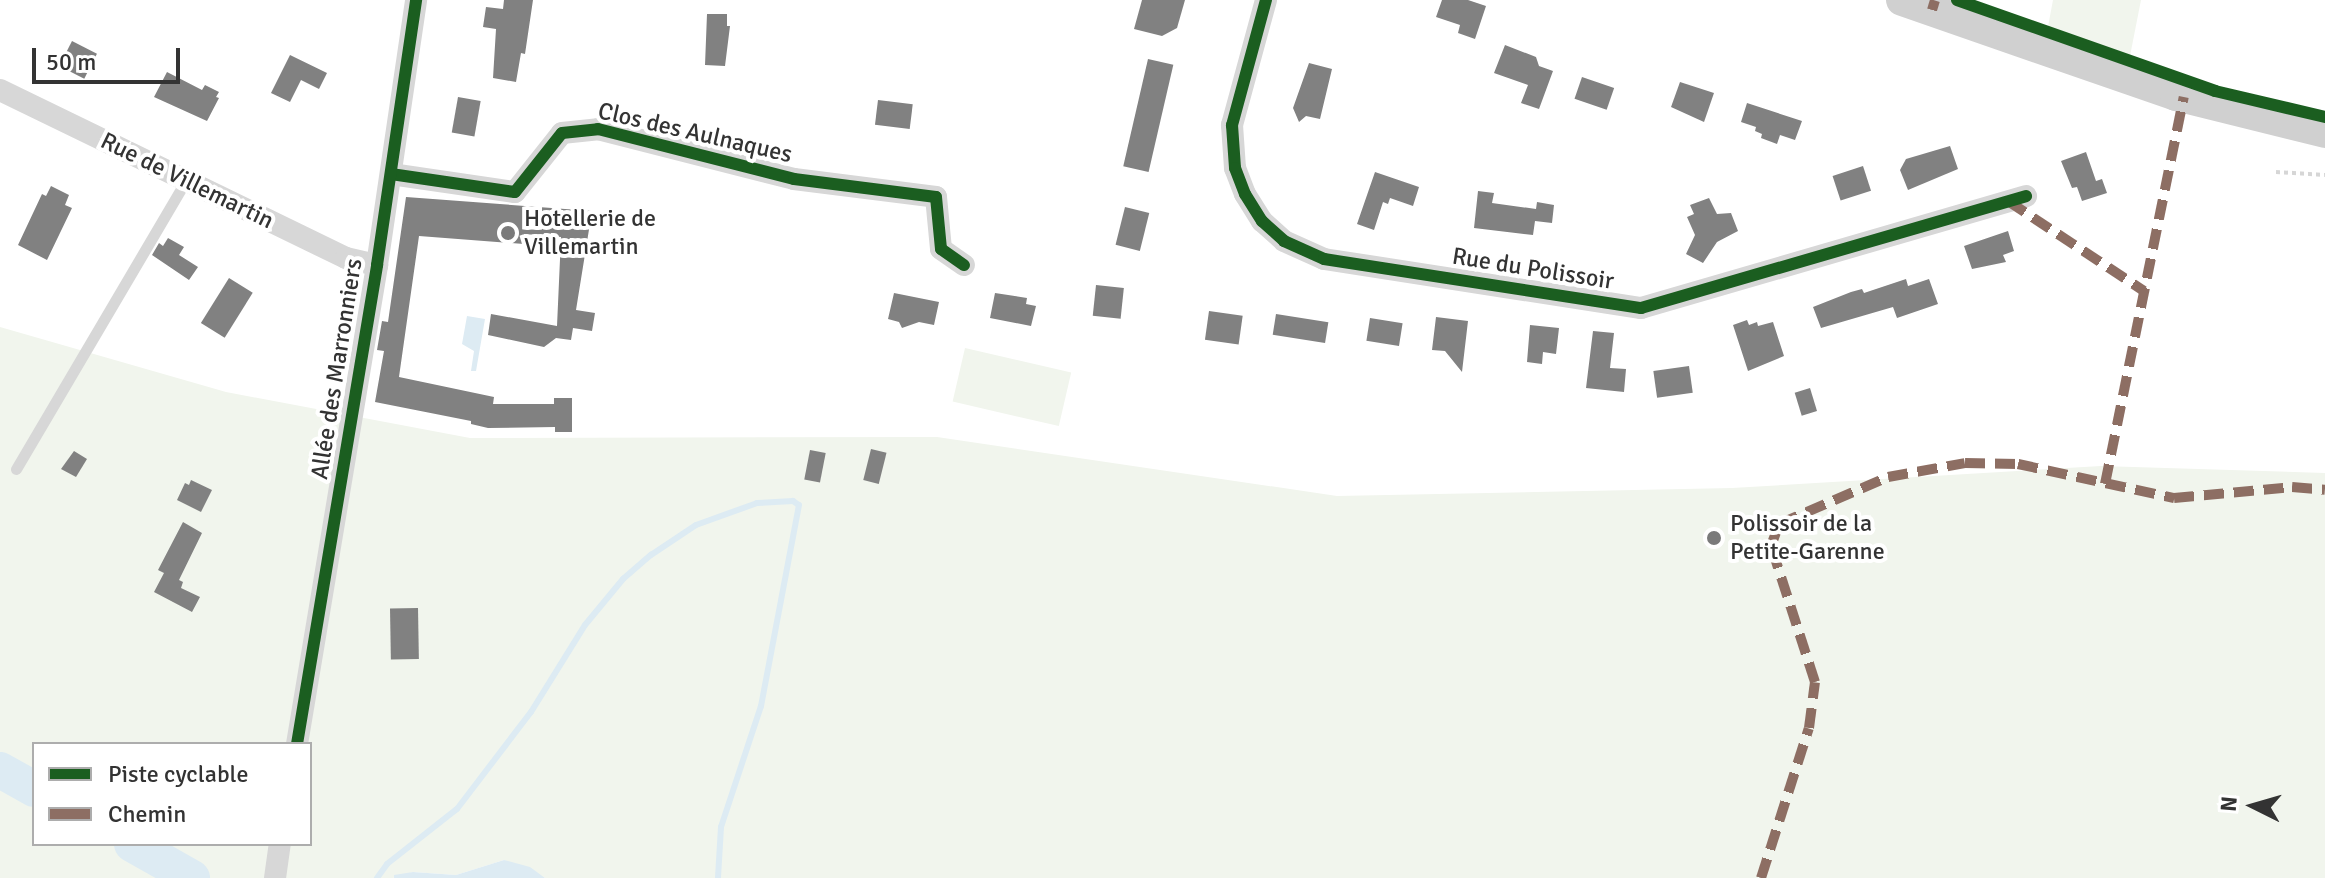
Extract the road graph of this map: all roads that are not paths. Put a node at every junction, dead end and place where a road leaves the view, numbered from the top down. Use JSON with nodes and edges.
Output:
{"nodes":[{"id":1,"x":416,"y":0,"type":"edge"},
{"id":2,"x":1266,"y":0,"type":"edge"},
{"id":3,"x":1902,"y":0,"type":"edge"},
{"id":4,"x":0,"y":90,"type":"edge"},
{"id":5,"x":2325,"y":132,"type":"edge"},
{"id":6,"x":391,"y":174,"type":"junction"},
{"id":7,"x":185,"y":182,"type":"junction"},
{"id":8,"x":2026,"y":196,"type":"dead end"},
{"id":9,"x":377,"y":265,"type":"junction"},
{"id":10,"x":964,"y":265,"type":"dead end"},
{"id":11,"x":16,"y":469,"type":"dead end"},
{"id":12,"x":297,"y":742,"type":"edge"},
{"id":13,"x":280,"y":846,"type":"edge"},
{"id":14,"x":275,"y":878,"type":"edge"}],
"edges":[{"from":1,"to":6,"type":"street","name":"Allée des Marronniers"},
{"from":2,"to":8,"type":"street","name":"Rue du Polissoir"},
{"from":3,"to":5,"type":"main road"},
{"from":4,"to":7,"type":"street","name":"Rue de Villemartin"},
{"from":6,"to":9,"type":"street","name":"Allée des Marronniers"},
{"from":6,"to":10,"type":"street","name":"Clos des Aulnaques"},
{"from":7,"to":9,"type":"street","name":"Rue de Villemartin"},
{"from":7,"to":11,"type":"lane"},
{"from":9,"to":12,"type":"street","name":"Allée des Marronniers"},
{"from":13,"to":14,"type":"street"}]}
